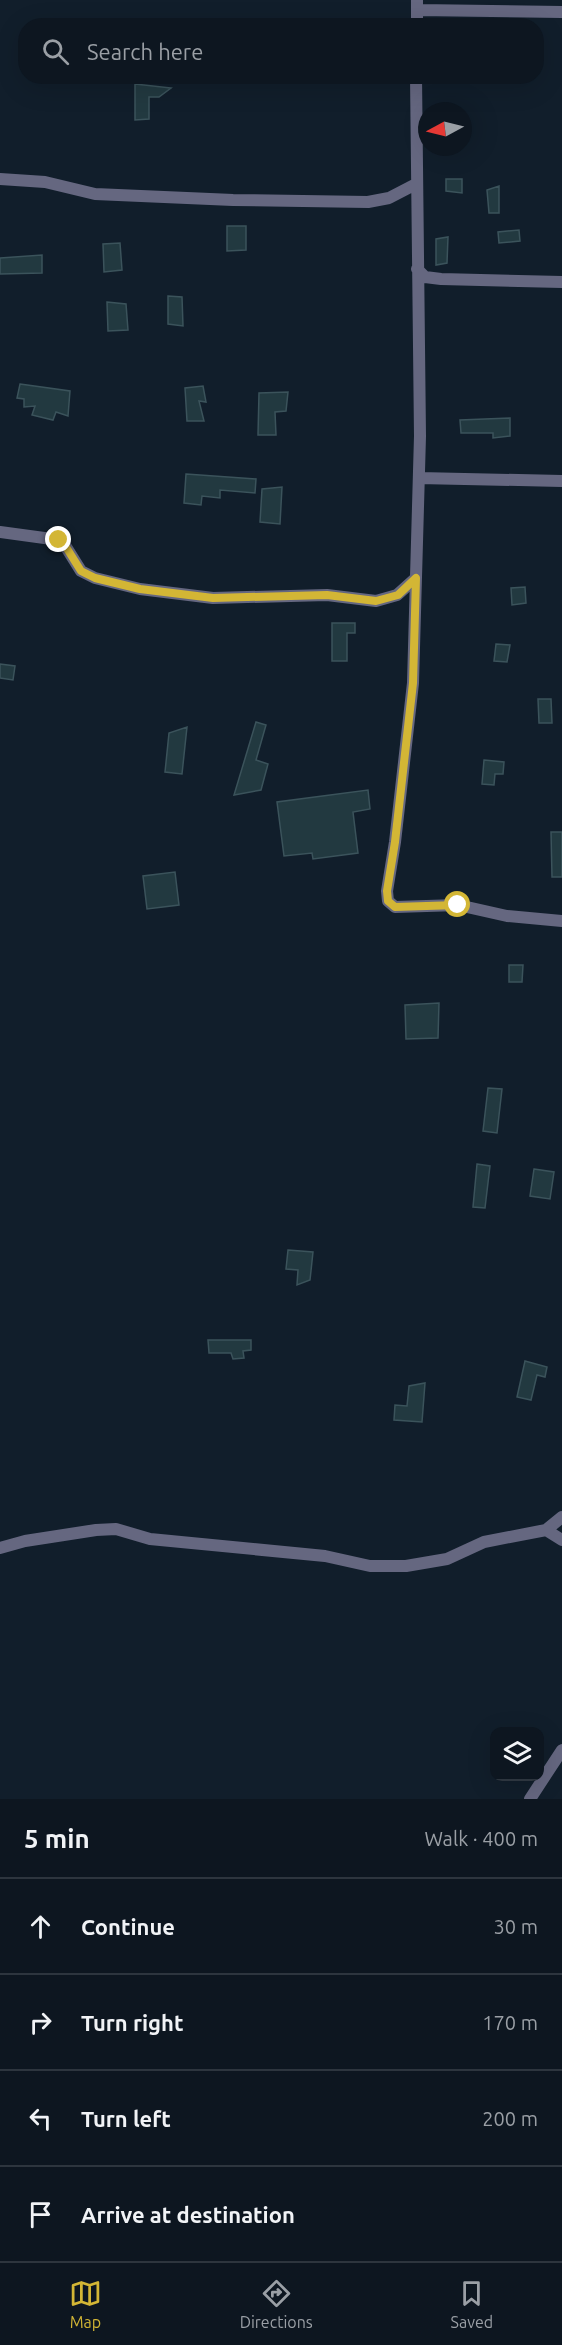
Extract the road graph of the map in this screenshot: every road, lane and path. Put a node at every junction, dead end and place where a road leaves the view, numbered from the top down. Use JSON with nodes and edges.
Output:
{"nodes":[{"id":1,"x":418,"y":5,"type":"edge"},
{"id":2,"x":562,"y":12,"type":"edge"},
{"id":3,"x":416,"y":84,"type":"edge"},
{"id":4,"x":0,"y":179,"type":"edge"},
{"id":5,"x":416,"y":184,"type":"junction"},
{"id":6,"x":417,"y":269,"type":"junction"},
{"id":7,"x":562,"y":282,"type":"edge"},
{"id":8,"x":419,"y":478,"type":"junction"},
{"id":9,"x":562,"y":481,"type":"edge"},
{"id":10,"x":0,"y":532,"type":"edge"},
{"id":11,"x":416,"y":578,"type":"junction"},
{"id":12,"x":562,"y":921,"type":"edge"},
{"id":13,"x":562,"y":1517,"type":"edge"},
{"id":14,"x":546,"y":1530,"type":"junction"},
{"id":15,"x":562,"y":1540,"type":"edge"},
{"id":16,"x":0,"y":1548,"type":"edge"},
{"id":17,"x":562,"y":1750,"type":"edge"},
{"id":18,"x":530,"y":1799,"type":"edge"}],
"edges":[{"from":1,"to":2,"type":"street"},
{"from":3,"to":5,"type":"street"},
{"from":4,"to":5,"type":"street"},
{"from":5,"to":6,"type":"street"},
{"from":6,"to":7,"type":"street"},
{"from":6,"to":8,"type":"street"},
{"from":8,"to":9,"type":"street"},
{"from":8,"to":11,"type":"street"},
{"from":10,"to":11,"type":"street"},
{"from":11,"to":12,"type":"street"},
{"from":13,"to":14,"type":"street"},
{"from":14,"to":15,"type":"street"},
{"from":14,"to":16,"type":"street"},
{"from":17,"to":18,"type":"street"}]}
